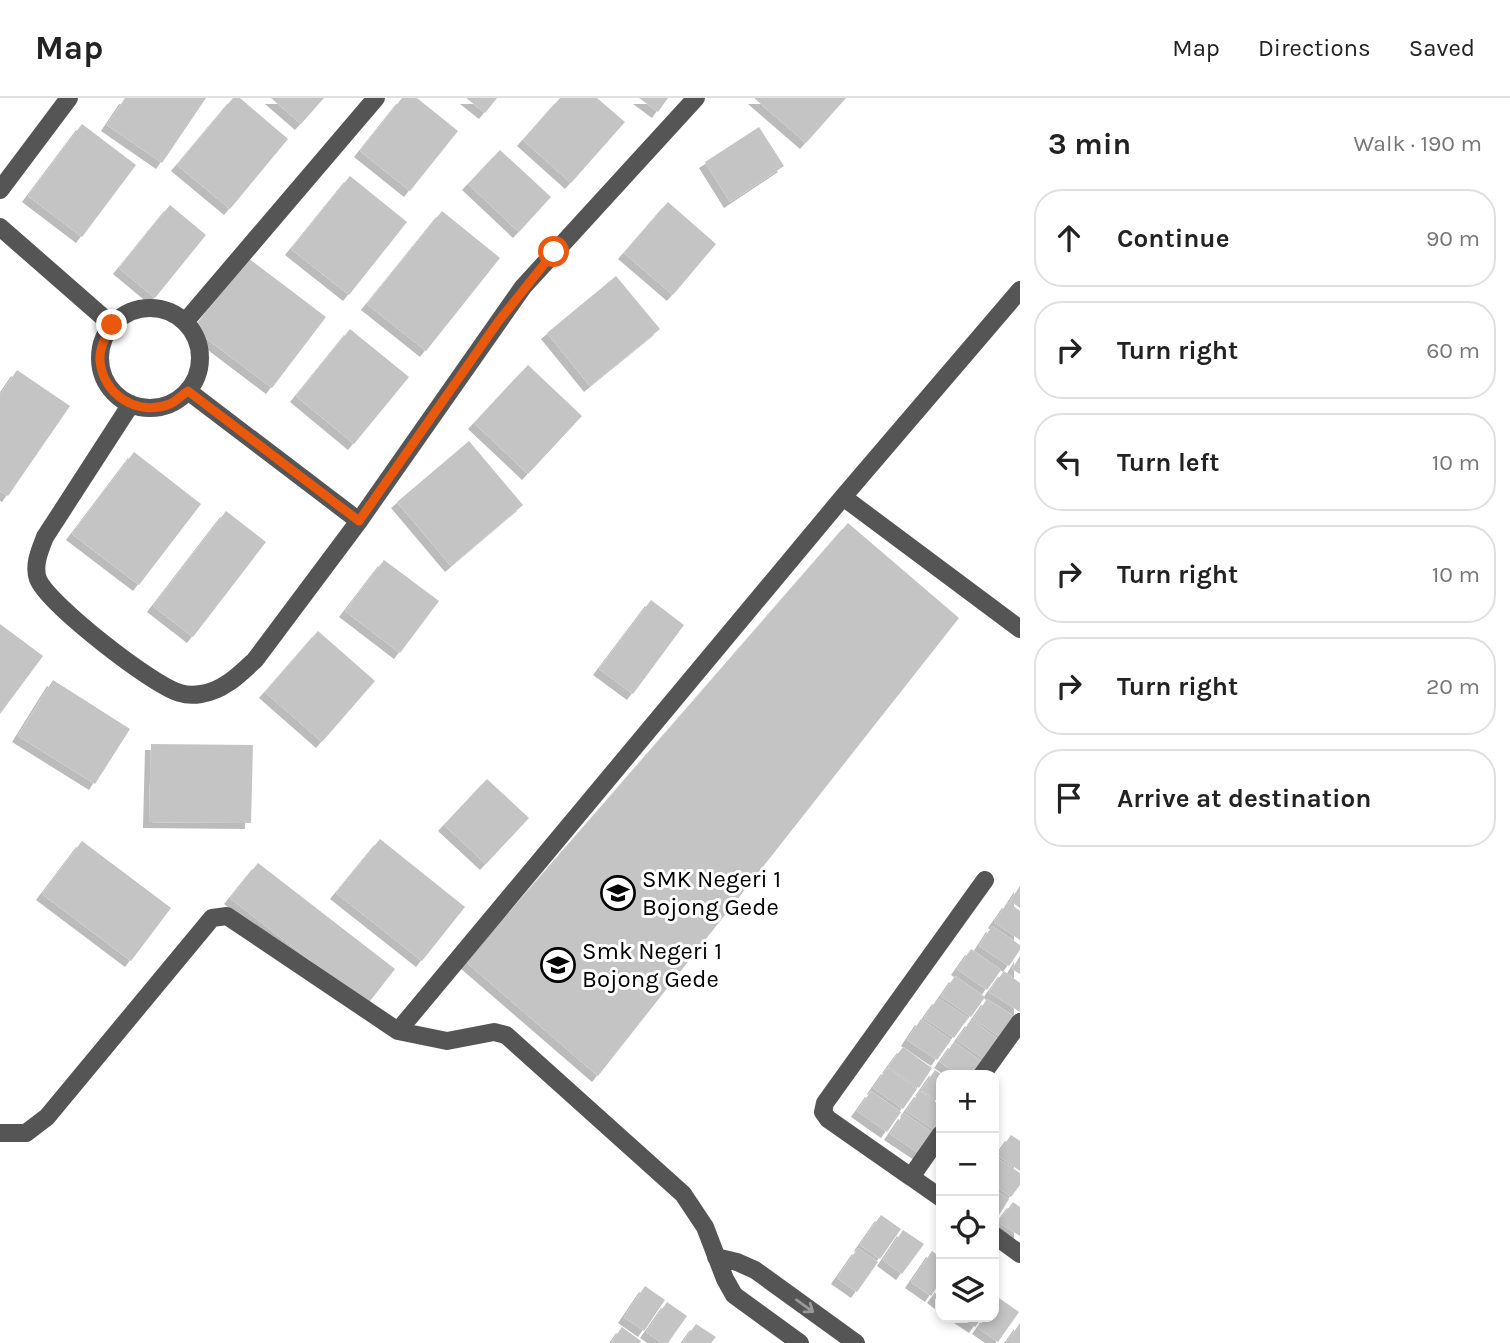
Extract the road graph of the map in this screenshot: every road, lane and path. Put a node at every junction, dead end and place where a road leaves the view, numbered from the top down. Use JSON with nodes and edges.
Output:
{"nodes":[{"id":1,"x":69,"y":98,"type":"edge"},
{"id":2,"x":376,"y":98,"type":"edge"},
{"id":3,"x":696,"y":98,"type":"edge"},
{"id":4,"x":0,"y":190,"type":"edge"},
{"id":5,"x":0,"y":227,"type":"edge"},
{"id":6,"x":1020,"y":290,"type":"edge"},
{"id":7,"x":186,"y":322,"type":"junction"},
{"id":8,"x":112,"y":325,"type":"junction"},
{"id":9,"x":188,"y":391,"type":"junction"},
{"id":10,"x":131,"y":404,"type":"junction"},
{"id":11,"x":843,"y":497,"type":"junction"},
{"id":12,"x":359,"y":521,"type":"junction"},
{"id":13,"x":1020,"y":629,"type":"edge"},
{"id":14,"x":985,"y":880,"type":"dead end"},
{"id":15,"x":1020,"y":1022,"type":"edge"},
{"id":16,"x":398,"y":1031,"type":"junction"},
{"id":17,"x":986,"y":1070,"type":"edge"},
{"id":18,"x":0,"y":1133,"type":"edge"},
{"id":19,"x":936,"y":1141,"type":"edge"},
{"id":20,"x":911,"y":1177,"type":"junction"},
{"id":21,"x":938,"y":1196,"type":"edge"},
{"id":22,"x":999,"y":1239,"type":"edge"},
{"id":23,"x":1020,"y":1254,"type":"edge"},
{"id":24,"x":716,"y":1257,"type":"junction"},
{"id":25,"x":800,"y":1343,"type":"edge"},
{"id":26,"x":856,"y":1343,"type":"edge"}],
"edges":[{"from":1,"to":4,"type":"street"},
{"from":2,"to":7,"type":"street"},
{"from":3,"to":12,"type":"street"},
{"from":5,"to":8,"type":"street"},
{"from":6,"to":11,"type":"street"},
{"from":7,"to":8,"type":"street"},
{"from":7,"to":9,"type":"street"},
{"from":8,"to":10,"type":"street"},
{"from":9,"to":10,"type":"street"},
{"from":9,"to":12,"type":"street"},
{"from":10,"to":12,"type":"street"},
{"from":11,"to":13,"type":"street"},
{"from":11,"to":16,"type":"street"},
{"from":14,"to":20,"type":"street"},
{"from":15,"to":17,"type":"street"},
{"from":16,"to":18,"type":"street"},
{"from":16,"to":24,"type":"street"},
{"from":19,"to":20,"type":"street"},
{"from":20,"to":21,"type":"street"},
{"from":22,"to":23,"type":"street"},
{"from":24,"to":25,"type":"street"},
{"from":24,"to":26,"type":"street","one_way":true}]}
